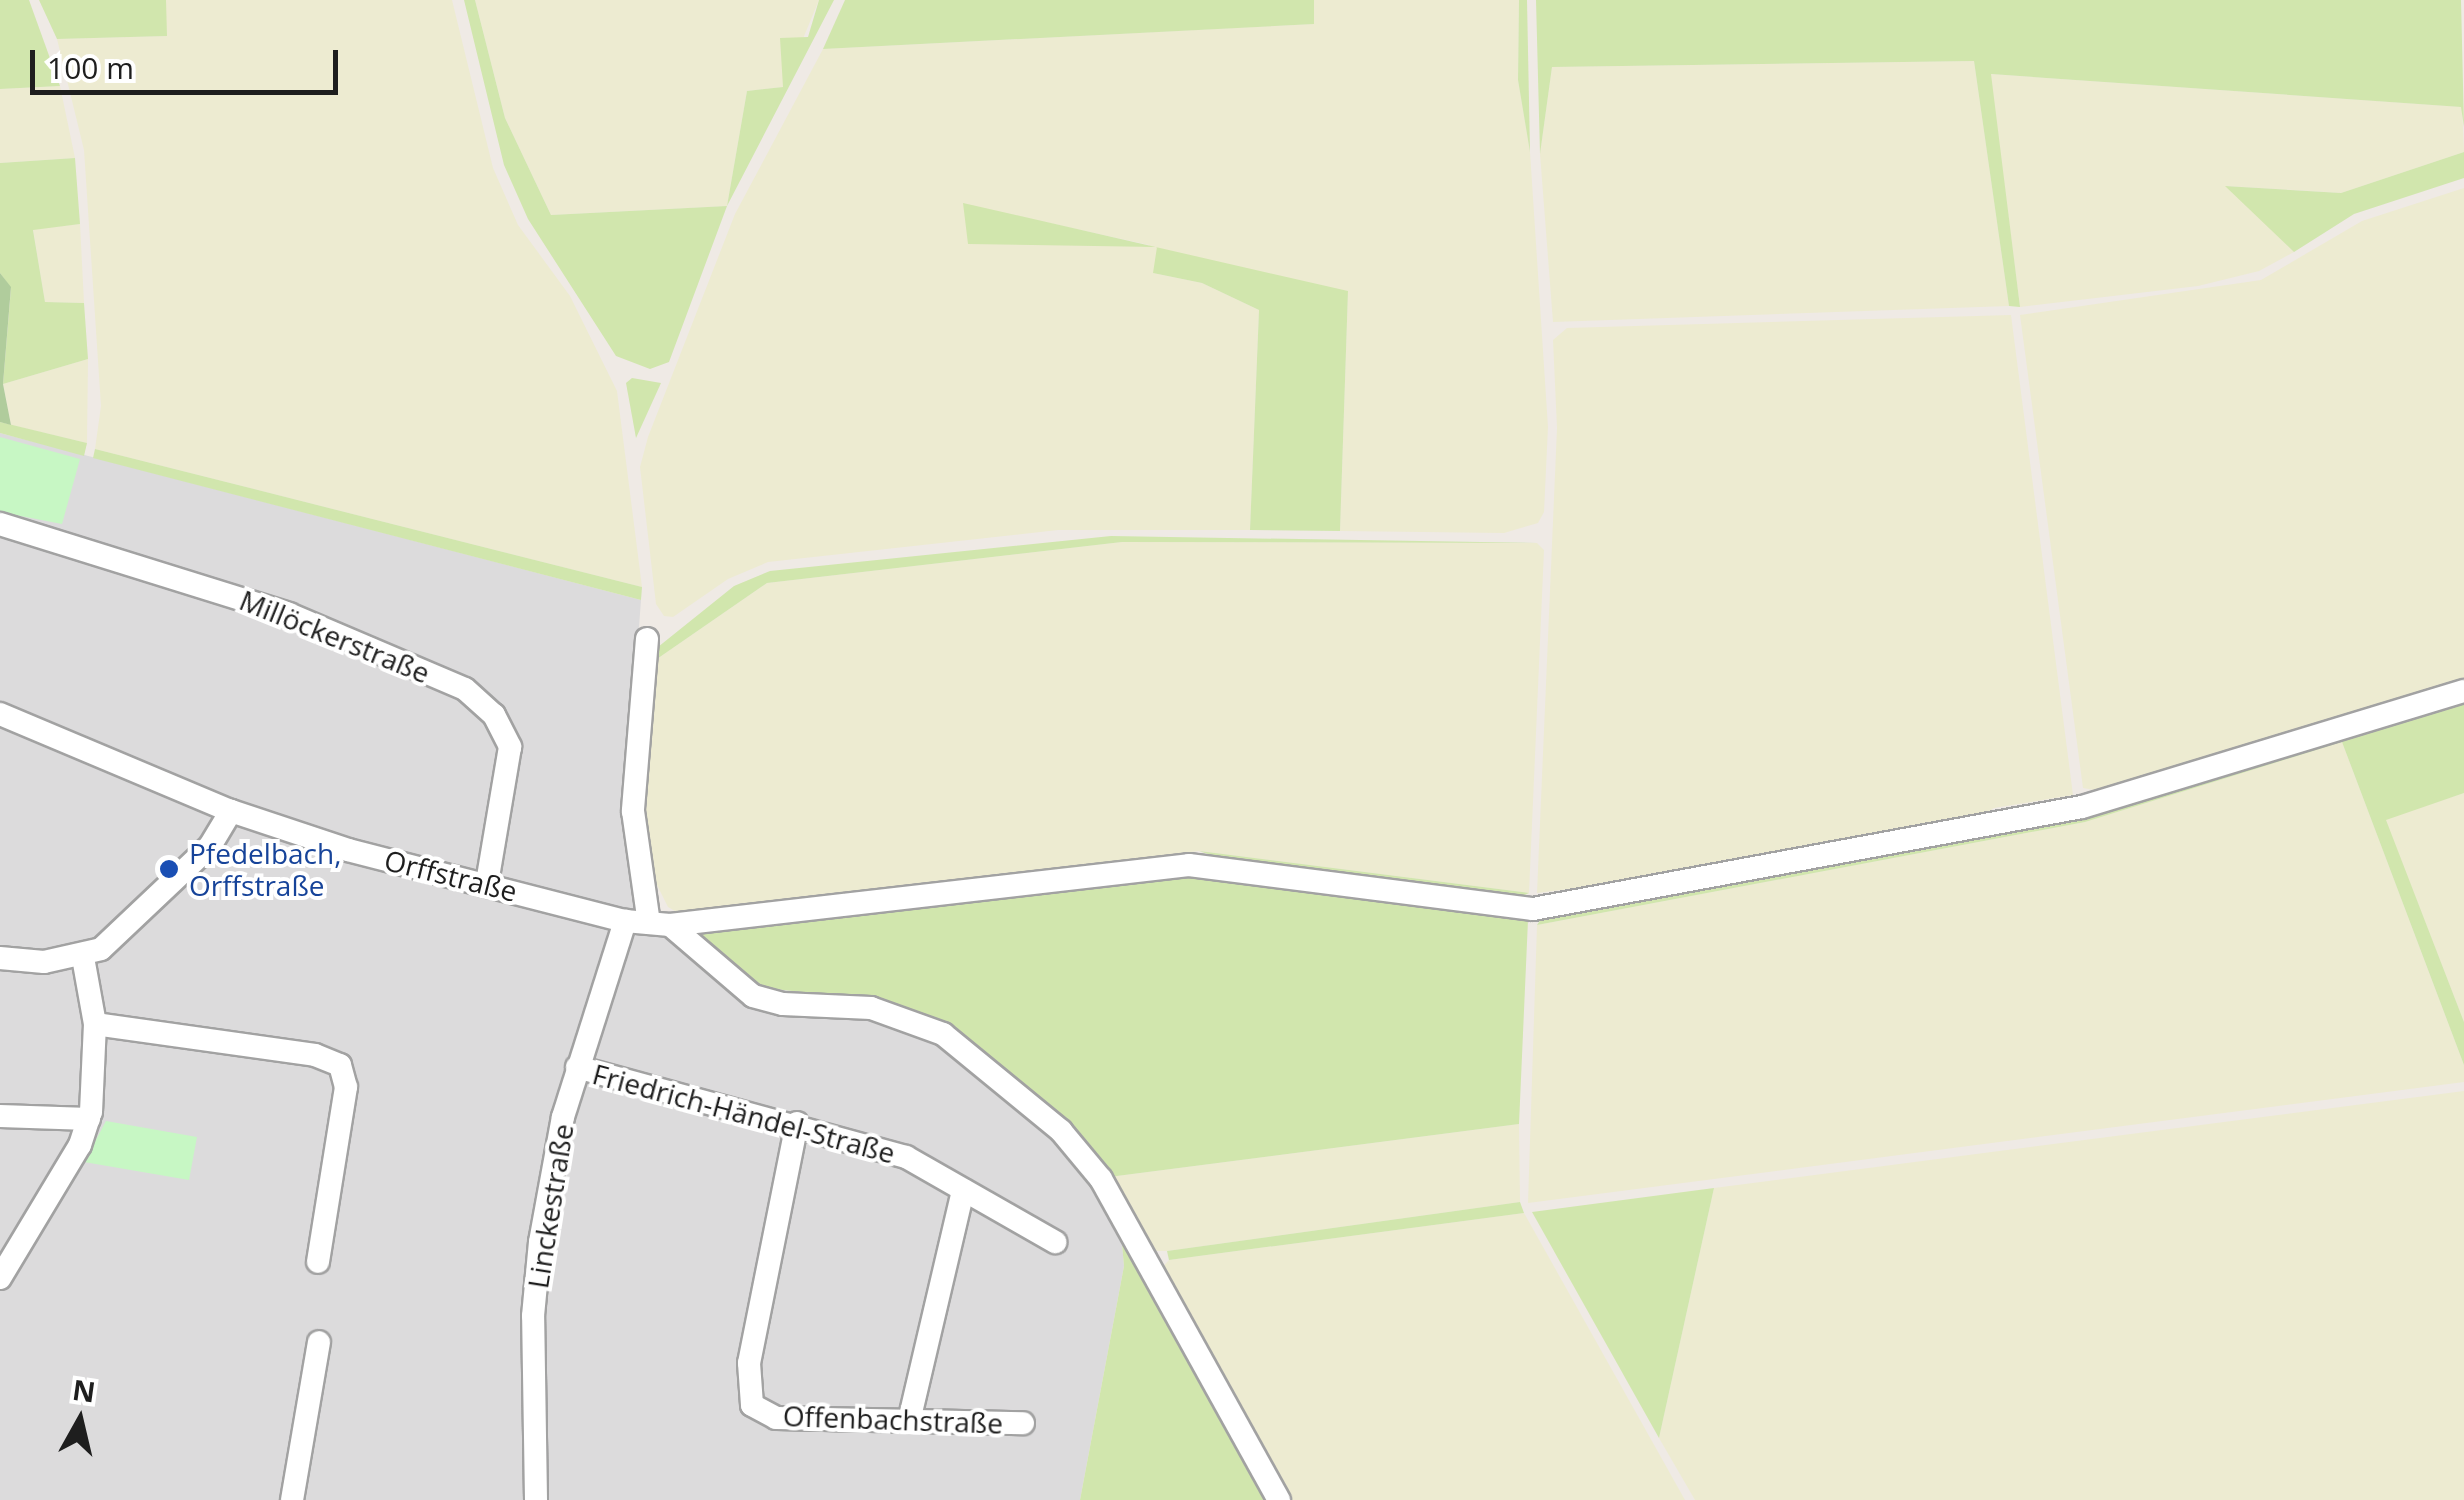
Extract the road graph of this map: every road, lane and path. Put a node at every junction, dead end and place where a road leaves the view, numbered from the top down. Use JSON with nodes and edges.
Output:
{"nodes":[{"id":1,"x":0,"y":524,"type":"edge"},
{"id":2,"x":648,"y":639,"type":"dead end"},
{"id":3,"x":2464,"y":691,"type":"edge"},
{"id":4,"x":0,"y":714,"type":"edge"},
{"id":5,"x":232,"y":812,"type":"junction"},
{"id":6,"x":487,"y":882,"type":"junction"},
{"id":7,"x":625,"y":921,"type":"junction"},
{"id":8,"x":660,"y":924,"type":"junction"},
{"id":9,"x":83,"y":957,"type":"junction"},
{"id":10,"x":0,"y":958,"type":"edge"},
{"id":11,"x":95,"y":1024,"type":"junction"},
{"id":12,"x":577,"y":1068,"type":"junction"},
{"id":13,"x":0,"y":1116,"type":"edge"},
{"id":14,"x":89,"y":1119,"type":"junction"},
{"id":15,"x":797,"y":1124,"type":"junction"},
{"id":16,"x":963,"y":1190,"type":"junction"},
{"id":17,"x":1055,"y":1242,"type":"dead end"},
{"id":18,"x":318,"y":1262,"type":"dead end"},
{"id":19,"x":0,"y":1278,"type":"edge"},
{"id":20,"x":320,"y":1342,"type":"dead end"},
{"id":21,"x":909,"y":1421,"type":"junction"},
{"id":22,"x":1024,"y":1424,"type":"dead end"},
{"id":23,"x":292,"y":1500,"type":"edge"},
{"id":24,"x":536,"y":1500,"type":"edge"},
{"id":25,"x":1279,"y":1500,"type":"edge"}],
"edges":[{"from":1,"to":6,"type":"street","name":"Millöckerstraße"},
{"from":2,"to":8,"type":"street"},
{"from":3,"to":8,"type":"street","name":"Orffstraße"},
{"from":4,"to":5,"type":"street","name":"Orffstraße"},
{"from":5,"to":6,"type":"street","name":"Orffstraße"},
{"from":5,"to":9,"type":"street"},
{"from":6,"to":7,"type":"street","name":"Orffstraße"},
{"from":7,"to":8,"type":"street","name":"Orffstraße"},
{"from":7,"to":12,"type":"street","name":"Linckestraße"},
{"from":8,"to":25,"type":"street"},
{"from":9,"to":10,"type":"street"},
{"from":9,"to":11,"type":"street"},
{"from":11,"to":14,"type":"street"},
{"from":11,"to":18,"type":"street"},
{"from":12,"to":15,"type":"street","name":"Friedrich-Händel-Straße"},
{"from":12,"to":24,"type":"street","name":"Linckestraße"},
{"from":13,"to":14,"type":"street"},
{"from":14,"to":19,"type":"street"},
{"from":15,"to":16,"type":"street","name":"Friedrich-Händel-Straße"},
{"from":15,"to":21,"type":"street","name":"Offenbachstraße"},
{"from":16,"to":17,"type":"street","name":"Friedrich-Händel-Straße"},
{"from":16,"to":21,"type":"street"},
{"from":20,"to":23,"type":"street"},
{"from":21,"to":22,"type":"street","name":"Offenbachstraße"}]}
